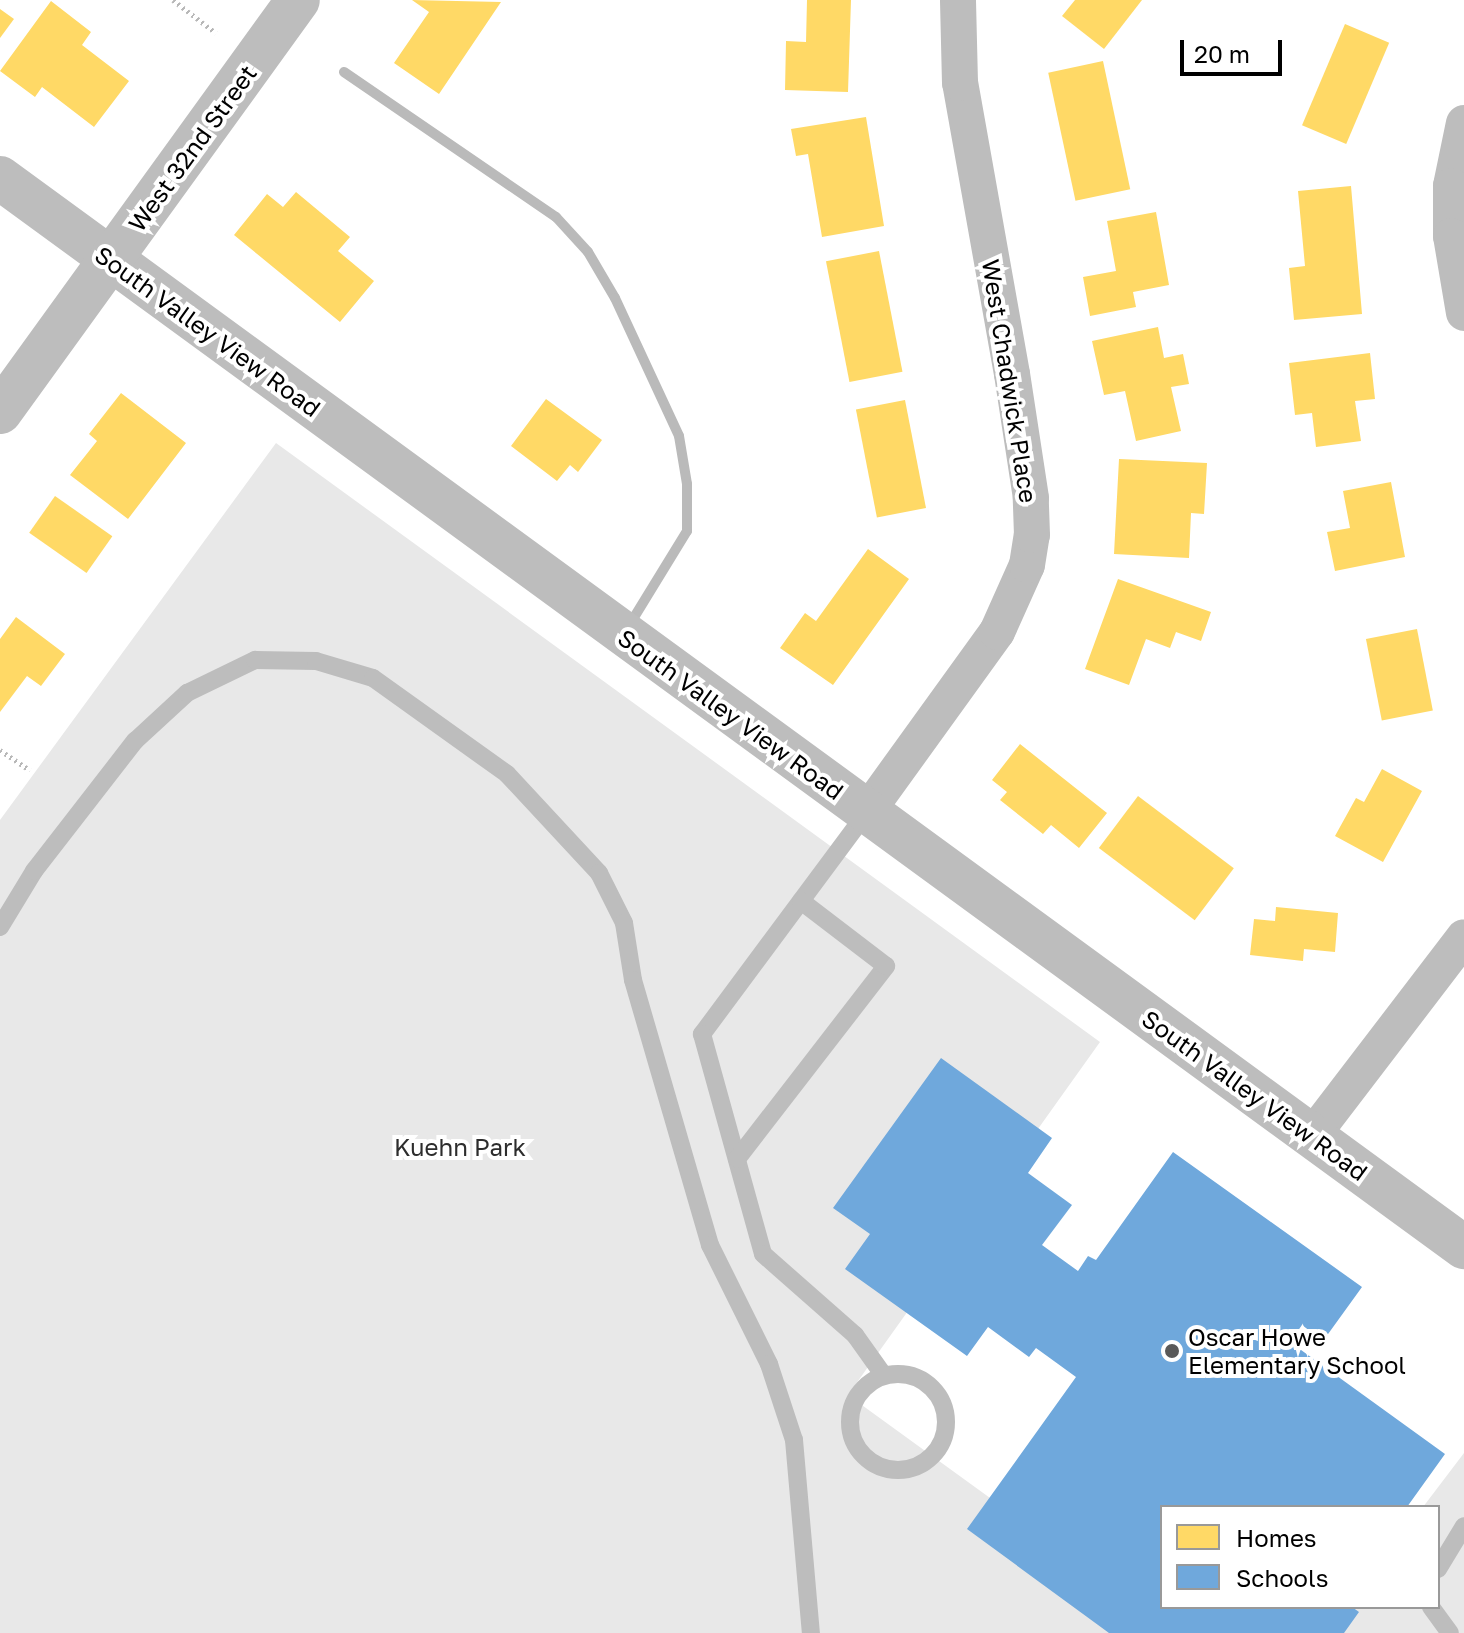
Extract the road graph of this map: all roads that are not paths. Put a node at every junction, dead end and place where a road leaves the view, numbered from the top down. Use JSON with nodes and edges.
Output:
{"nodes":[{"id":1,"x":298,"y":0,"type":"edge"},
{"id":2,"x":958,"y":0,"type":"edge"},
{"id":3,"x":1464,"y":123,"type":"edge"},
{"id":4,"x":0,"y":178,"type":"edge"},
{"id":5,"x":111,"y":259,"type":"junction"},
{"id":6,"x":1464,"y":313,"type":"edge"},
{"id":7,"x":0,"y":412,"type":"edge"},
{"id":8,"x":867,"y":812,"type":"junction"},
{"id":9,"x":801,"y":901,"type":"junction"},
{"id":10,"x":0,"y":927,"type":"edge"},
{"id":11,"x":1464,"y":937,"type":"edge"},
{"id":12,"x":1312,"y":1136,"type":"junction"},
{"id":13,"x":737,"y":1159,"type":"junction"},
{"id":14,"x":1464,"y":1247,"type":"edge"},
{"id":15,"x":882,"y":1373,"type":"junction"},
{"id":16,"x":1464,"y":1526,"type":"edge"},
{"id":17,"x":1440,"y":1566,"type":"edge"},
{"id":18,"x":1432,"y":1609,"type":"edge"},
{"id":19,"x":811,"y":1633,"type":"edge"},
{"id":20,"x":1450,"y":1633,"type":"edge"}],
"edges":[{"from":1,"to":5,"type":"street","name":"West 32nd Street"},
{"from":2,"to":8,"type":"street","name":"West Chadwick Place"},
{"from":3,"to":6,"type":"street"},
{"from":4,"to":5,"type":"street","name":"South Valley View Road"},
{"from":5,"to":7,"type":"street","name":"West 32nd Street"},
{"from":5,"to":8,"type":"street","name":"South Valley View Road"},
{"from":8,"to":9,"type":"lane"},
{"from":8,"to":12,"type":"street","name":"South Valley View Road"},
{"from":9,"to":13,"type":"lane"},
{"from":9,"to":13,"type":"lane"},
{"from":10,"to":19,"type":"lane"},
{"from":11,"to":12,"type":"street"},
{"from":12,"to":14,"type":"street","name":"South Valley View Road"},
{"from":13,"to":15,"type":"lane"},
{"from":15,"to":15,"type":"lane"},
{"from":16,"to":17,"type":"lane"},
{"from":18,"to":20,"type":"lane"}]}
